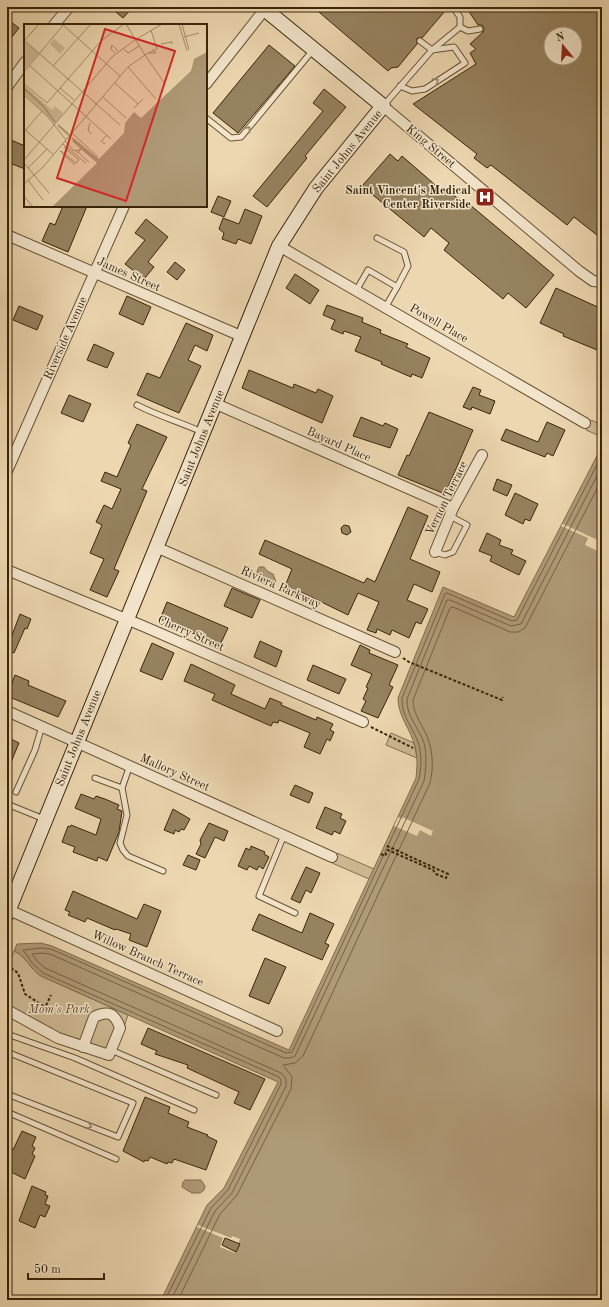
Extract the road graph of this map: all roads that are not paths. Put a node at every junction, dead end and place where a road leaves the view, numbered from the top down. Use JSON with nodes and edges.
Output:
{"nodes":[{"id":1,"x":69,"y":7,"type":"edge"},
{"id":2,"x":453,"y":7,"type":"edge"},
{"id":3,"x":265,"y":8,"type":"edge"},
{"id":4,"x":55,"y":24,"type":"edge"},
{"id":5,"x":460,"y":27,"type":"junction"},
{"id":6,"x":480,"y":29,"type":"dead end"},
{"id":7,"x":420,"y":41,"type":"dead end"},
{"id":8,"x":314,"y":49,"type":"junction"},
{"id":9,"x":432,"y":50,"type":"junction"},
{"id":10,"x":24,"y":63,"type":"edge"},
{"id":11,"x":207,"y":83,"type":"edge"},
{"id":12,"x":400,"y":86,"type":"junction"},
{"id":13,"x":7,"y":87,"type":"edge"},
{"id":14,"x":383,"y":106,"type":"junction"},
{"id":15,"x":207,"y":119,"type":"edge"},
{"id":16,"x":124,"y":207,"type":"edge"},
{"id":17,"x":7,"y":235,"type":"edge"},
{"id":18,"x":377,"y":238,"type":"dead end"},
{"id":19,"x":279,"y":246,"type":"junction"},
{"id":20,"x":94,"y":272,"type":"junction"},
{"id":21,"x":602,"y":282,"type":"edge"},
{"id":22,"x":397,"y":287,"type":"junction"},
{"id":23,"x":356,"y":291,"type":"junction"},
{"id":24,"x":386,"y":308,"type":"junction"},
{"id":25,"x":241,"y":336,"type":"junction"},
{"id":26,"x":214,"y":403,"type":"junction"},
{"id":27,"x":137,"y":404,"type":"dead end"},
{"id":28,"x":585,"y":423,"type":"dead end"},
{"id":29,"x":203,"y":433,"type":"junction"},
{"id":30,"x":482,"y":455,"type":"dead end"},
{"id":31,"x":7,"y":471,"type":"edge"},
{"id":32,"x":452,"y":512,"type":"junction"},
{"id":33,"x":156,"y":547,"type":"junction"},
{"id":34,"x":435,"y":552,"type":"joint"},
{"id":35,"x":7,"y":570,"type":"edge"},
{"id":36,"x":126,"y":620,"type":"junction"},
{"id":37,"x":395,"y":652,"type":"dead end"},
{"id":38,"x":7,"y":711,"type":"edge"},
{"id":39,"x":363,"y":722,"type":"road end"},
{"id":40,"x":42,"y":726,"type":"junction"},
{"id":41,"x":77,"y":742,"type":"junction"},
{"id":42,"x":130,"y":766,"type":"junction"},
{"id":43,"x":95,"y":778,"type":"dead end"},
{"id":44,"x":122,"y":788,"type":"junction"},
{"id":45,"x":16,"y":792,"type":"dead end"},
{"id":46,"x":7,"y":804,"type":"edge"},
{"id":47,"x":45,"y":819,"type":"junction"},
{"id":48,"x":284,"y":835,"type":"junction"},
{"id":49,"x":332,"y":857,"type":"dead end"},
{"id":50,"x":163,"y":871,"type":"dead end"},
{"id":51,"x":8,"y":912,"type":"edge"},
{"id":52,"x":295,"y":913,"type":"dead end"},
{"id":53,"x":7,"y":1010,"type":"edge"},
{"id":54,"x":277,"y":1031,"type":"dead end"},
{"id":55,"x":7,"y":1034,"type":"edge"},
{"id":56,"x":83,"y":1047,"type":"junction"},
{"id":57,"x":111,"y":1050,"type":"junction"},
{"id":58,"x":7,"y":1052,"type":"edge"},
{"id":59,"x":7,"y":1094,"type":"edge"},
{"id":60,"x":216,"y":1095,"type":"dead end"},
{"id":61,"x":194,"y":1110,"type":"dead end"},
{"id":62,"x":7,"y":1112,"type":"edge"},
{"id":63,"x":116,"y":1158,"type":"dead end"}],
"edges":[{"from":1,"to":4,"type":"street"},
{"from":2,"to":5,"type":"lane"},
{"from":3,"to":8,"type":"main road","name":"King Street"},
{"from":3,"to":11,"type":"street"},
{"from":5,"to":6,"type":"lane"},
{"from":5,"to":9,"type":"lane","name":"Saint Johns Avenue"},
{"from":7,"to":9,"type":"lane"},
{"from":8,"to":14,"type":"main road","name":"King Street"},
{"from":15,"to":8,"type":"lane","one_way":true},
{"from":9,"to":12,"type":"lane","name":"Saint Johns Avenue"},
{"from":12,"to":9,"type":"lane","one_way":true},
{"from":10,"to":13,"type":"street"},
{"from":12,"to":14,"type":"lane","name":"Saint Johns Avenue"},
{"from":14,"to":19,"type":"main road","name":"Saint Johns Avenue"},
{"from":14,"to":21,"type":"street","name":"King Street"},
{"from":16,"to":20,"type":"street","name":"Riverside Avenue"},
{"from":17,"to":20,"type":"street","name":"James Street"},
{"from":18,"to":22,"type":"lane"},
{"from":19,"to":23,"type":"street","name":"Powell Place"},
{"from":19,"to":25,"type":"main road","name":"Saint Johns Avenue"},
{"from":20,"to":25,"type":"street","name":"James Street"},
{"from":20,"to":31,"type":"street","name":"Riverside Avenue"},
{"from":22,"to":23,"type":"lane"},
{"from":22,"to":24,"type":"lane"},
{"from":23,"to":24,"type":"street","name":"Powell Place"},
{"from":24,"to":28,"type":"street","name":"Powell Place"},
{"from":25,"to":26,"type":"main road","name":"Saint Johns Avenue"},
{"from":26,"to":29,"type":"main road","name":"Saint Johns Avenue"},
{"from":26,"to":32,"type":"street","name":"Bayard Place"},
{"from":27,"to":29,"type":"lane"},
{"from":29,"to":33,"type":"main road","name":"Saint Johns Avenue"},
{"from":30,"to":32,"type":"street","name":"Vernon Terrace"},
{"from":32,"to":34,"type":"street","name":"Vernon Terrace"},
{"from":32,"to":34,"type":"lane"},
{"from":33,"to":36,"type":"main road","name":"Saint Johns Avenue"},
{"from":33,"to":37,"type":"street","name":"Riviera Parkway"},
{"from":35,"to":36,"type":"street","name":"Cherry Street"},
{"from":36,"to":39,"type":"street","name":"Cherry Street"},
{"from":36,"to":41,"type":"main road","name":"Saint Johns Avenue"},
{"from":38,"to":40,"type":"street","name":"Mallory Street"},
{"from":40,"to":41,"type":"street","name":"Mallory Street"},
{"from":40,"to":45,"type":"lane"},
{"from":41,"to":42,"type":"street","name":"Mallory Street"},
{"from":41,"to":47,"type":"main road","name":"Saint Johns Avenue"},
{"from":42,"to":44,"type":"lane"},
{"from":42,"to":48,"type":"street","name":"Mallory Street"},
{"from":43,"to":44,"type":"lane"},
{"from":44,"to":50,"type":"lane"},
{"from":46,"to":47,"type":"lane"},
{"from":47,"to":51,"type":"main road","name":"Saint Johns Avenue"},
{"from":48,"to":49,"type":"street","name":"Mallory Street"},
{"from":48,"to":52,"type":"lane"},
{"from":51,"to":54,"type":"street","name":"Willow Branch Terrace"},
{"from":53,"to":56,"type":"street"},
{"from":55,"to":61,"type":"lane"},
{"from":56,"to":57,"type":"street"},
{"from":56,"to":57,"type":"street"},
{"from":57,"to":60,"type":"lane"},
{"from":59,"to":58,"type":"lane","one_way":true},
{"from":62,"to":63,"type":"lane"}]}
